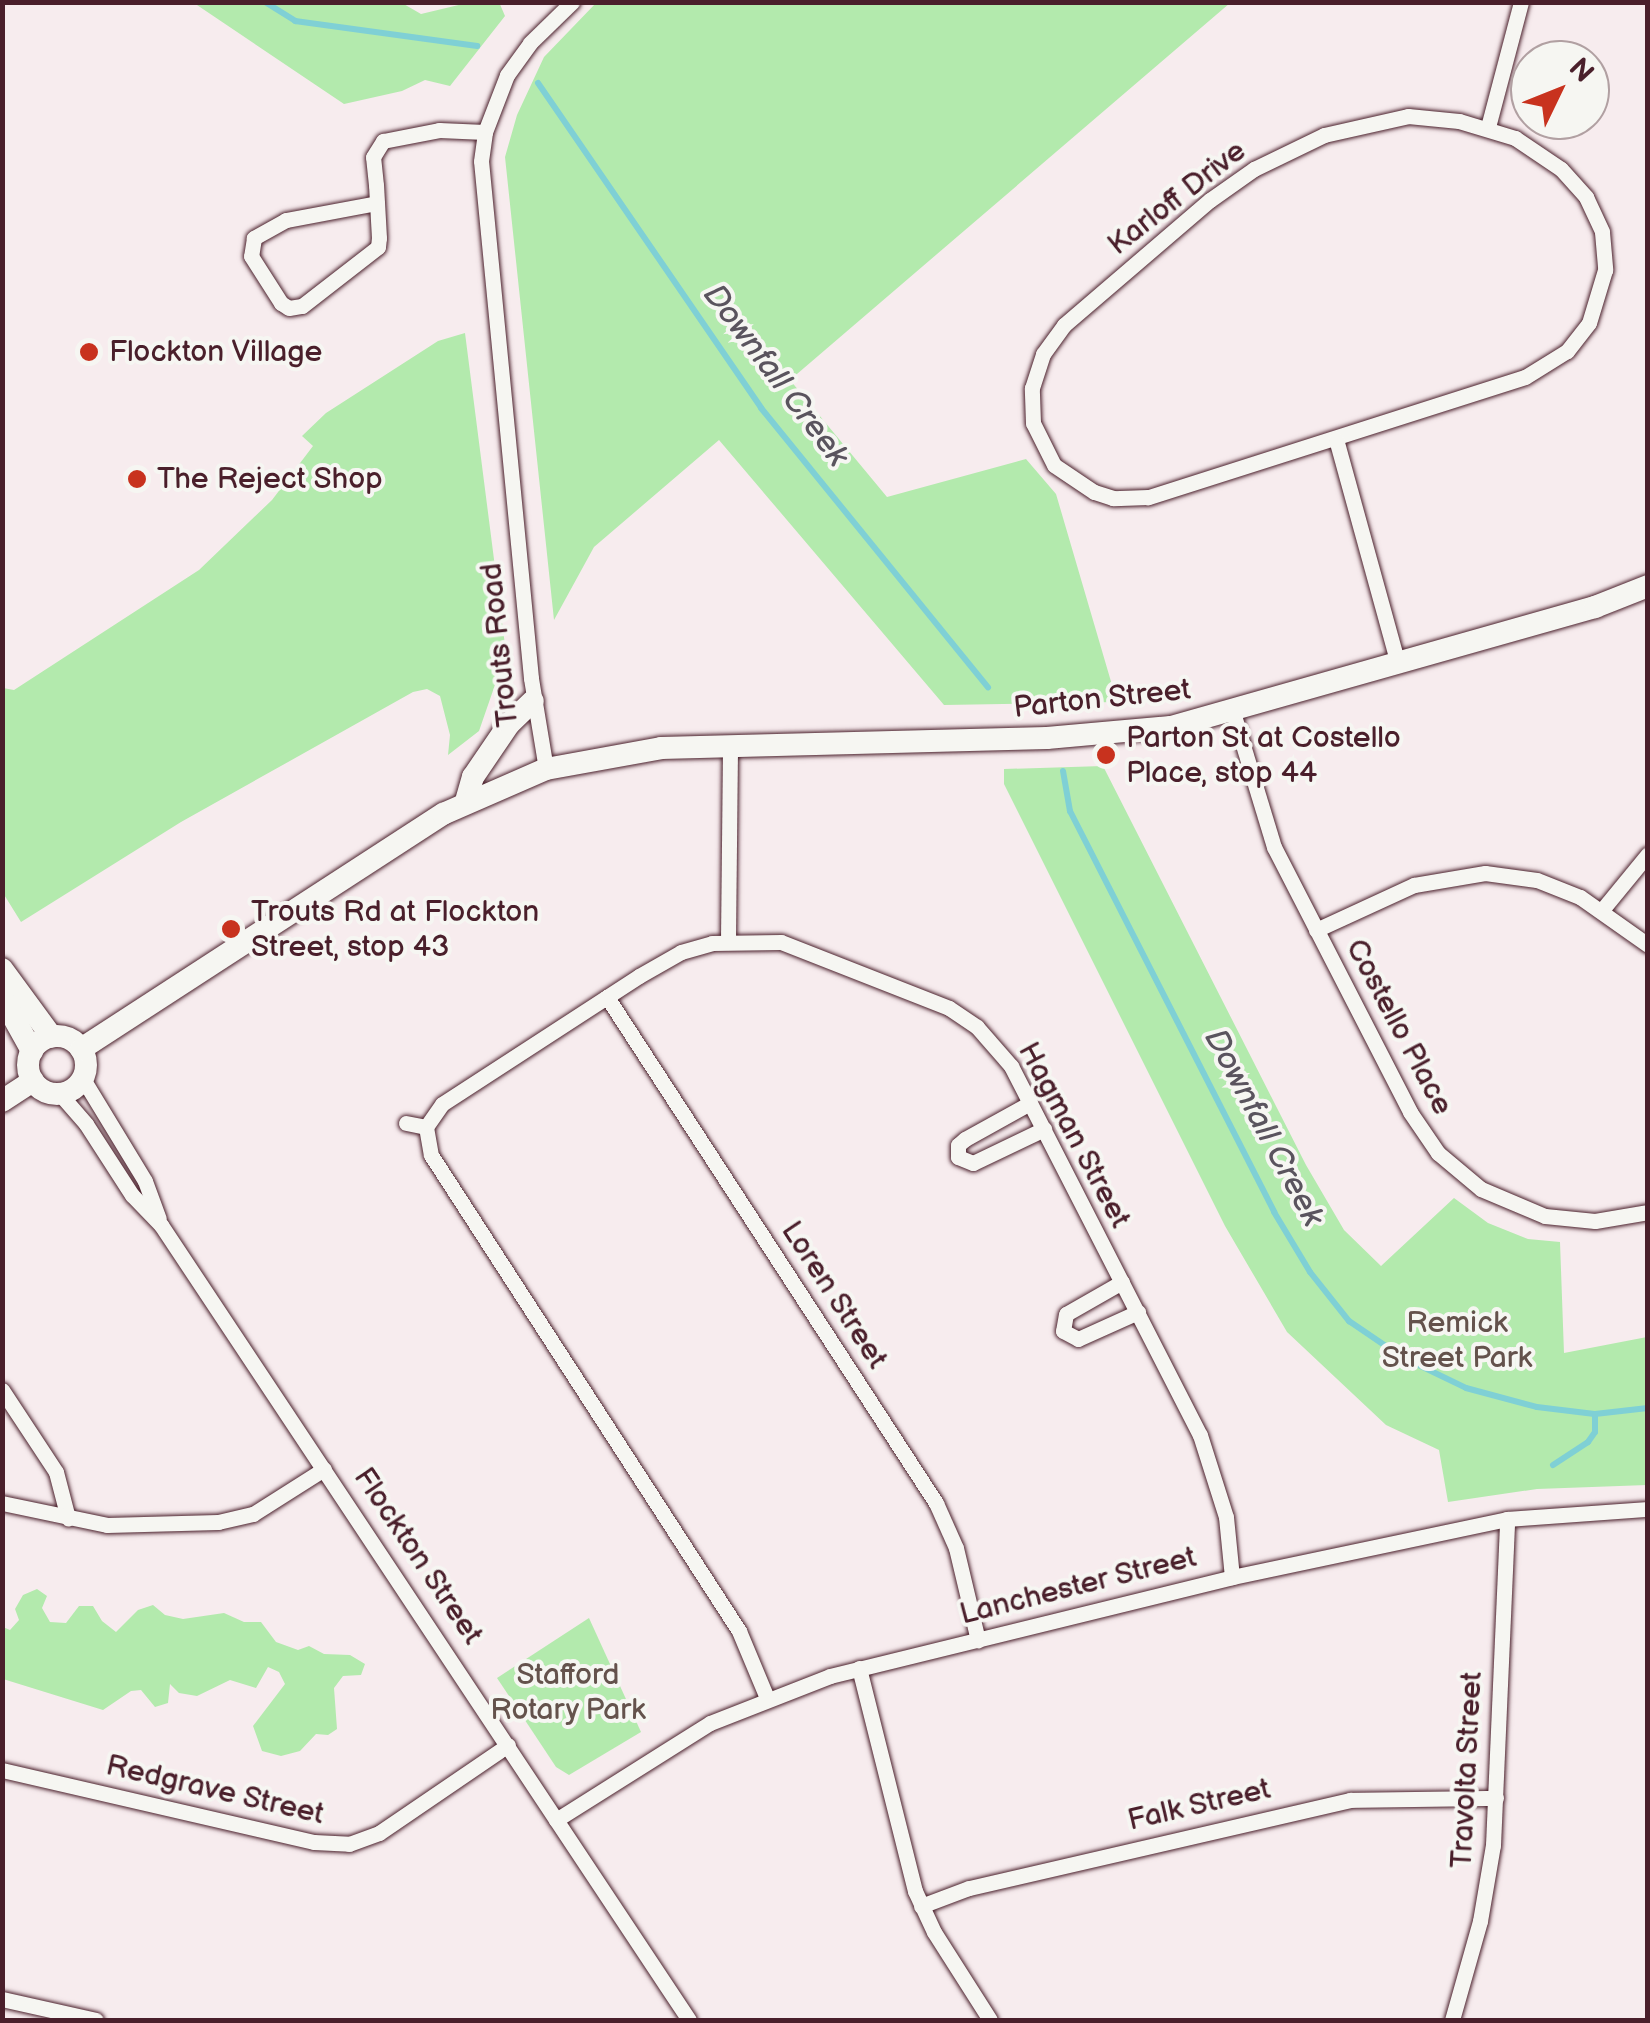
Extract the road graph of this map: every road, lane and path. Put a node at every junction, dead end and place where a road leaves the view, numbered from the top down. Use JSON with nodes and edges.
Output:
{"nodes":[{"id":1,"x":572,"y":2,"type":"edge"},
{"id":2,"x":1520,"y":2,"type":"edge"},
{"id":3,"x":1488,"y":127,"type":"junction"},
{"id":4,"x":485,"y":132,"type":"junction"},
{"id":5,"x":377,"y":203,"type":"junction"},
{"id":6,"x":1336,"y":439,"type":"junction"},
{"id":7,"x":1648,"y":586,"type":"edge"},
{"id":8,"x":1398,"y":664,"type":"junction"},
{"id":9,"x":534,"y":701,"type":"junction"},
{"id":10,"x":1233,"y":712,"type":"junction"},
{"id":11,"x":730,"y":746,"type":"junction"},
{"id":12,"x":546,"y":769,"type":"junction"},
{"id":13,"x":466,"y":802,"type":"junction"},
{"id":14,"x":1648,"y":854,"type":"edge"},
{"id":15,"x":1602,"y":910,"type":"junction"},
{"id":16,"x":1316,"y":930,"type":"junction"},
{"id":17,"x":728,"y":940,"type":"junction"},
{"id":18,"x":1648,"y":945,"type":"edge"},
{"id":19,"x":2,"y":969,"type":"edge"},
{"id":20,"x":2,"y":997,"type":"edge"},
{"id":21,"x":607,"y":997,"type":"junction"},
{"id":22,"x":52,"y":1037,"type":"junction"},
{"id":23,"x":81,"y":1049,"type":"junction"},
{"id":24,"x":32,"y":1051,"type":"junction"},
{"id":25,"x":83,"y":1079,"type":"junction"},
{"id":26,"x":33,"y":1081,"type":"junction"},
{"id":27,"x":60,"y":1094,"type":"junction"},
{"id":28,"x":2,"y":1101,"type":"edge"},
{"id":29,"x":1030,"y":1103,"type":"junction"},
{"id":30,"x":406,"y":1123,"type":"dead end"},
{"id":31,"x":426,"y":1128,"type":"junction"},
{"id":32,"x":1044,"y":1129,"type":"junction"},
{"id":33,"x":1648,"y":1212,"type":"edge"},
{"id":34,"x":162,"y":1225,"type":"junction"},
{"id":35,"x":1122,"y":1282,"type":"junction"},
{"id":36,"x":1138,"y":1312,"type":"junction"},
{"id":37,"x":2,"y":1390,"type":"edge"},
{"id":38,"x":324,"y":1470,"type":"junction"},
{"id":39,"x":2,"y":1503,"type":"edge"},
{"id":40,"x":1648,"y":1509,"type":"edge"},
{"id":41,"x":68,"y":1518,"type":"junction"},
{"id":42,"x":1506,"y":1519,"type":"junction"},
{"id":43,"x":1232,"y":1577,"type":"junction"},
{"id":44,"x":978,"y":1640,"type":"junction"},
{"id":45,"x":859,"y":1668,"type":"junction"},
{"id":46,"x":766,"y":1698,"type":"junction"},
{"id":47,"x":508,"y":1745,"type":"junction"},
{"id":48,"x":2,"y":1770,"type":"edge"},
{"id":49,"x":1496,"y":1798,"type":"junction"},
{"id":50,"x":556,"y":1820,"type":"junction"},
{"id":51,"x":921,"y":1906,"type":"junction"},
{"id":52,"x":2,"y":1999,"type":"edge"},
{"id":53,"x":96,"y":2020,"type":"edge"},
{"id":54,"x":689,"y":2020,"type":"edge"},
{"id":55,"x":990,"y":2020,"type":"edge"},
{"id":56,"x":1452,"y":2020,"type":"edge"}],
"edges":[{"from":1,"to":4,"type":"street","name":"Trouts Road"},
{"from":2,"to":3,"type":"street"},
{"from":3,"to":6,"type":"street","name":"Karloff Drive"},
{"from":3,"to":6,"type":"street","name":"Karloff Drive"},
{"from":4,"to":5,"type":"street"},
{"from":4,"to":9,"type":"street","name":"Trouts Road"},
{"from":5,"to":5,"type":"street"},
{"from":6,"to":8,"type":"street"},
{"from":7,"to":8,"type":"street","name":"Parton Street"},
{"from":8,"to":10,"type":"street","name":"Parton Street"},
{"from":9,"to":12,"type":"street","name":"Trouts Road"},
{"from":9,"to":13,"type":"street"},
{"from":10,"to":11,"type":"street","name":"Parton Street"},
{"from":10,"to":16,"type":"street","name":"Costello Place"},
{"from":11,"to":12,"type":"street","name":"Parton Street"},
{"from":11,"to":17,"type":"street"},
{"from":12,"to":13,"type":"street"},
{"from":13,"to":23,"type":"street"},
{"from":14,"to":15,"type":"street"},
{"from":15,"to":16,"type":"street"},
{"from":15,"to":18,"type":"street"},
{"from":16,"to":33,"type":"street","name":"Costello Place"},
{"from":17,"to":21,"type":"street","name":"Hagman Street"},
{"from":17,"to":29,"type":"street","name":"Hagman Street"},
{"from":19,"to":22,"type":"street"},
{"from":20,"to":24,"type":"street"},
{"from":21,"to":31,"type":"street","name":"Hagman Street"},
{"from":21,"to":44,"type":"street","name":"Loren Street"},
{"from":22,"to":23,"type":"street"},
{"from":22,"to":24,"type":"street"},
{"from":23,"to":25,"type":"street"},
{"from":24,"to":26,"type":"street"},
{"from":25,"to":27,"type":"street"},
{"from":25,"to":34,"type":"street","name":"Flockton Street"},
{"from":26,"to":27,"type":"street"},
{"from":26,"to":28,"type":"street"},
{"from":27,"to":34,"type":"street","name":"Flockton Street"},
{"from":29,"to":32,"type":"street","name":"Hagman Street"},
{"from":29,"to":32,"type":"street"},
{"from":30,"to":31,"type":"street"},
{"from":31,"to":46,"type":"street"},
{"from":32,"to":35,"type":"street","name":"Hagman Street"},
{"from":34,"to":38,"type":"street","name":"Flockton Street"},
{"from":35,"to":36,"type":"street","name":"Hagman Street"},
{"from":35,"to":36,"type":"street"},
{"from":36,"to":43,"type":"street","name":"Hagman Street"},
{"from":37,"to":41,"type":"street"},
{"from":38,"to":41,"type":"street"},
{"from":38,"to":47,"type":"street","name":"Flockton Street"},
{"from":39,"to":41,"type":"street"},
{"from":40,"to":42,"type":"street","name":"Lanchester Street"},
{"from":42,"to":43,"type":"street","name":"Lanchester Street"},
{"from":42,"to":49,"type":"street","name":"Travolta Street"},
{"from":43,"to":44,"type":"street","name":"Lanchester Street"},
{"from":44,"to":45,"type":"street","name":"Lanchester Street"},
{"from":45,"to":46,"type":"street","name":"Lanchester Street"},
{"from":45,"to":51,"type":"street"},
{"from":46,"to":50,"type":"street","name":"Lanchester Street"},
{"from":47,"to":48,"type":"street","name":"Redgrave Street"},
{"from":47,"to":50,"type":"street","name":"Flockton Street"},
{"from":49,"to":51,"type":"street","name":"Falk Street"},
{"from":49,"to":56,"type":"street","name":"Travolta Street"},
{"from":50,"to":54,"type":"street","name":"Flockton Street"},
{"from":51,"to":55,"type":"street"},
{"from":52,"to":53,"type":"street"}]}
